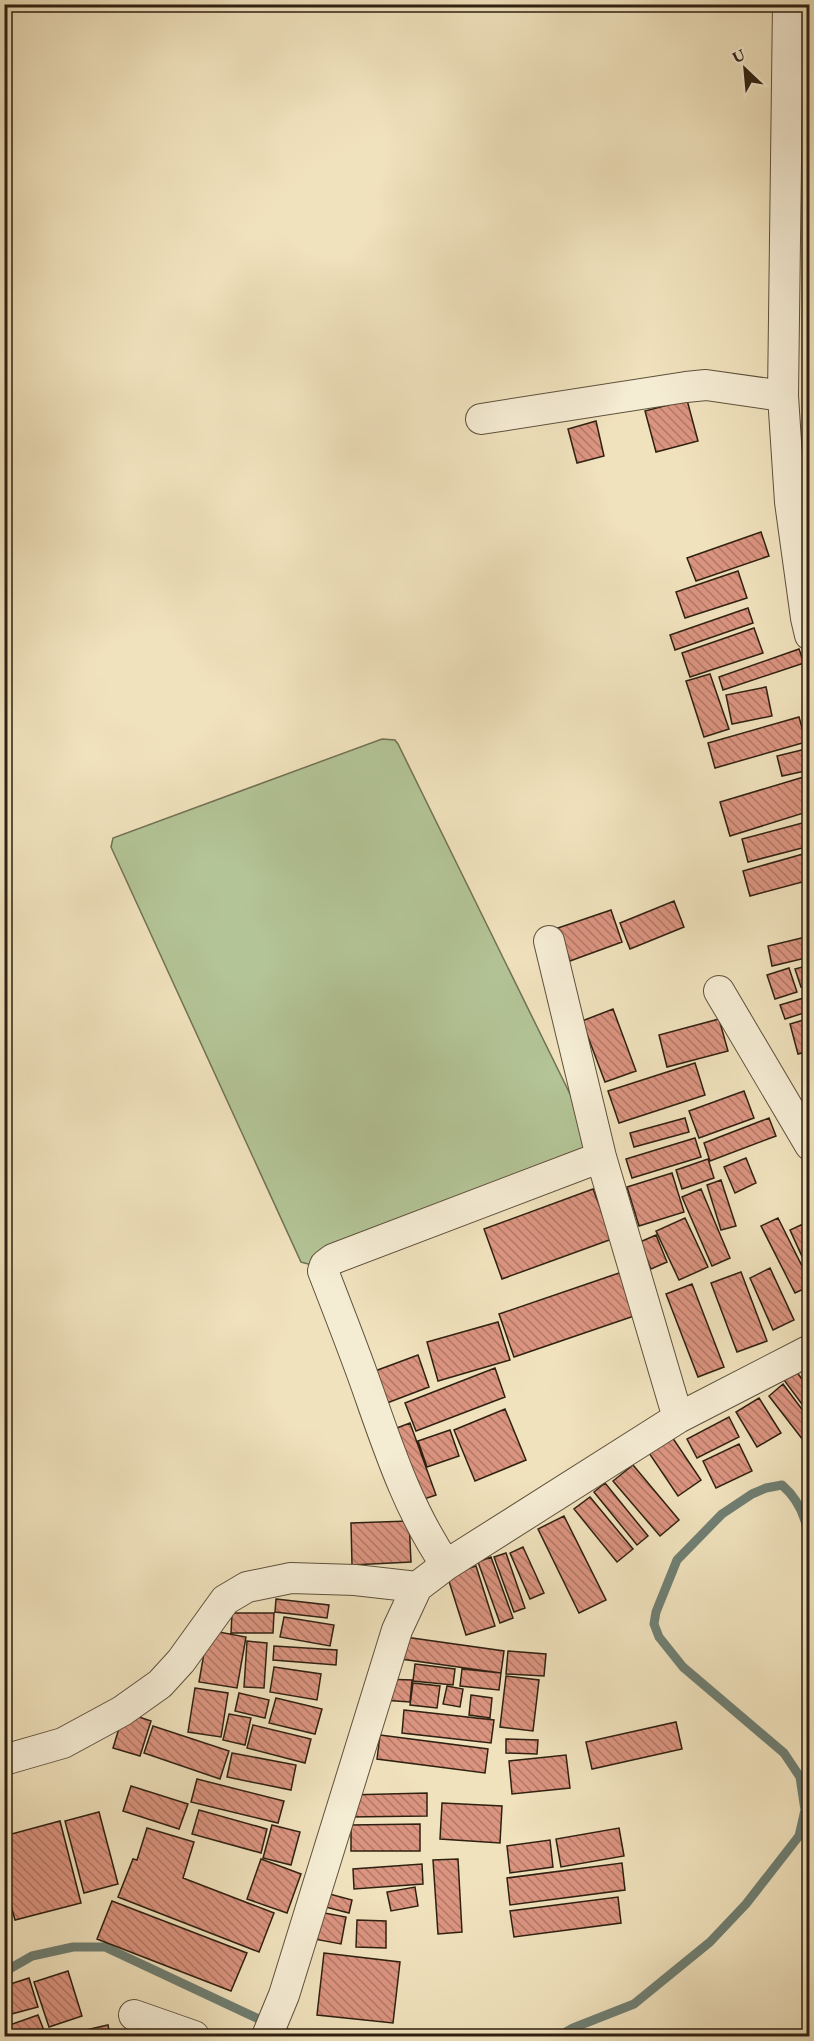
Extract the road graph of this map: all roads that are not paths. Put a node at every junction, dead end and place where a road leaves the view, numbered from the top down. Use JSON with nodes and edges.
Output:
{"nodes":[{"id":1,"x":788,"y":4,"type":"edge"},
{"id":2,"x":783,"y":396,"type":"junction"},
{"id":3,"x":481,"y":419,"type":"dead end"},
{"id":4,"x":810,"y":635,"type":"edge"},
{"id":5,"x":549,"y":941,"type":"dead end"},
{"id":6,"x":719,"y":991,"type":"dead end"},
{"id":7,"x":810,"y":1145,"type":"edge"},
{"id":8,"x":601,"y":1157,"type":"junction"},
{"id":9,"x":810,"y":1350,"type":"edge"},
{"id":10,"x":678,"y":1418,"type":"junction"},
{"id":11,"x":446,"y":1565,"type":"junction"},
{"id":12,"x":417,"y":1587,"type":"junction"},
{"id":13,"x":4,"y":1761,"type":"edge"},
{"id":14,"x":134,"y":2015,"type":"dead end"},
{"id":15,"x":194,"y":2037,"type":"edge"},
{"id":16,"x":267,"y":2037,"type":"edge"}],
"edges":[{"from":1,"to":2,"type":"street"},
{"from":2,"to":3,"type":"street"},
{"from":2,"to":4,"type":"street"},
{"from":5,"to":8,"type":"street"},
{"from":6,"to":7,"type":"street"},
{"from":8,"to":10,"type":"street"},
{"from":8,"to":11,"type":"street"},
{"from":9,"to":10,"type":"street"},
{"from":10,"to":11,"type":"street"},
{"from":11,"to":12,"type":"street"},
{"from":12,"to":13,"type":"street"},
{"from":12,"to":16,"type":"street"},
{"from":14,"to":15,"type":"street"}]}
